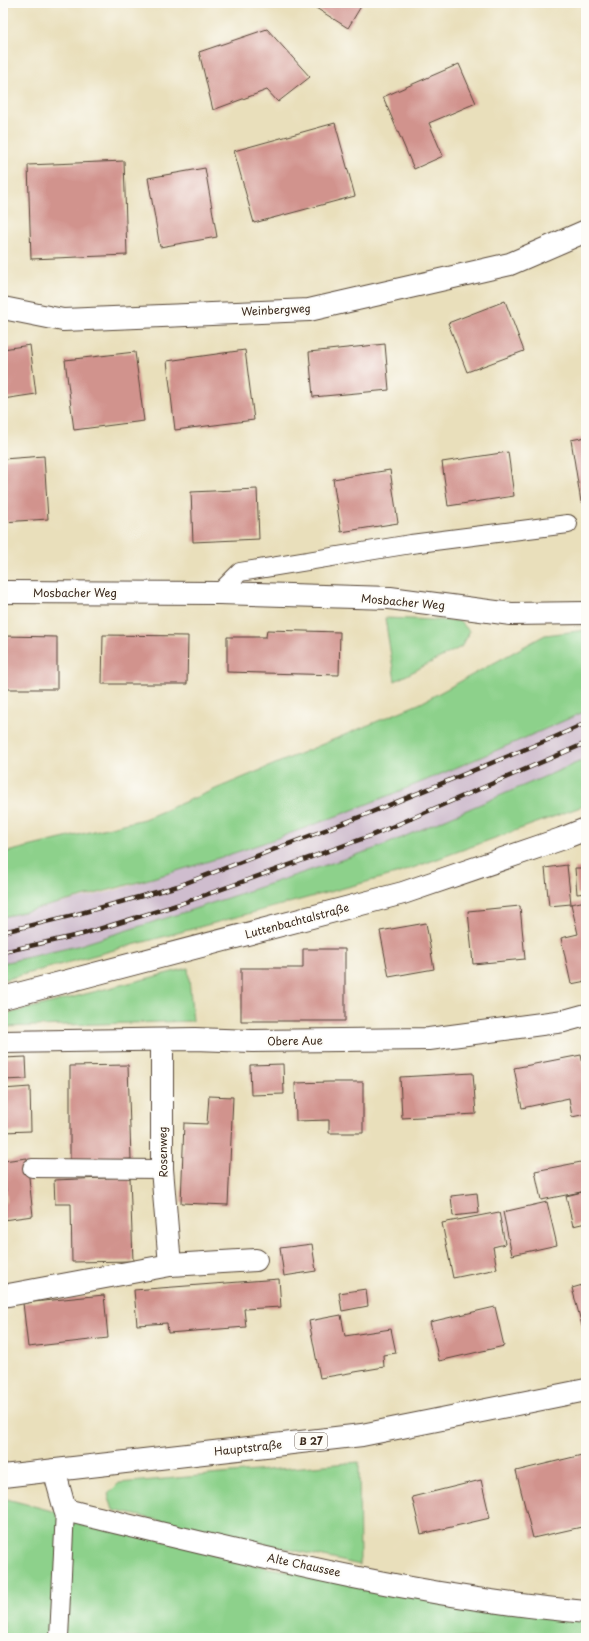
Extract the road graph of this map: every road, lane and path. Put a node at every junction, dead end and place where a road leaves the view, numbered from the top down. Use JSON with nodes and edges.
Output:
{"nodes":[{"id":1,"x":586,"y":231,"type":"edge"},
{"id":2,"x":3,"y":308,"type":"edge"},
{"id":3,"x":568,"y":524,"type":"dead end"},
{"id":4,"x":3,"y":592,"type":"edge"},
{"id":5,"x":219,"y":593,"type":"junction"},
{"id":6,"x":586,"y":613,"type":"edge"},
{"id":7,"x":586,"y":829,"type":"edge"},
{"id":8,"x":3,"y":998,"type":"edge"},
{"id":9,"x":586,"y":1015,"type":"edge"},
{"id":10,"x":162,"y":1040,"type":"junction"},
{"id":11,"x":3,"y":1042,"type":"edge"},
{"id":12,"x":32,"y":1168,"type":"dead end"},
{"id":13,"x":162,"y":1169,"type":"junction"},
{"id":14,"x":256,"y":1260,"type":"dead end"},
{"id":15,"x":170,"y":1265,"type":"junction"},
{"id":16,"x":3,"y":1296,"type":"edge"},
{"id":17,"x":586,"y":1390,"type":"edge"},
{"id":18,"x":54,"y":1470,"type":"junction"},
{"id":19,"x":3,"y":1476,"type":"edge"},
{"id":20,"x":65,"y":1510,"type":"junction"},
{"id":21,"x":586,"y":1612,"type":"edge"},
{"id":22,"x":57,"y":1638,"type":"edge"}],
"edges":[{"from":1,"to":2,"type":"street","name":"Weinbergweg"},
{"from":3,"to":5,"type":"lane"},
{"from":4,"to":5,"type":"street","name":"Mosbacher Weg"},
{"from":5,"to":6,"type":"street","name":"Mosbacher Weg"},
{"from":7,"to":8,"type":"street","name":"Luttenbachtalstraße"},
{"from":9,"to":10,"type":"street","name":"Obere Aue"},
{"from":10,"to":11,"type":"street","name":"Obere Aue"},
{"from":10,"to":13,"type":"street","name":"Rosenweg"},
{"from":12,"to":13,"type":"lane"},
{"from":13,"to":15,"type":"street","name":"Rosenweg"},
{"from":14,"to":15,"type":"street"},
{"from":15,"to":16,"type":"street"},
{"from":17,"to":18,"type":"street","name":"Hauptstraße","number":"B 27"},
{"from":18,"to":19,"type":"street","name":"Hauptstraße","number":"B 27"},
{"from":18,"to":20,"type":"street"},
{"from":20,"to":21,"type":"street","name":"Alte Chaussee"},
{"from":20,"to":22,"type":"lane"}]}
